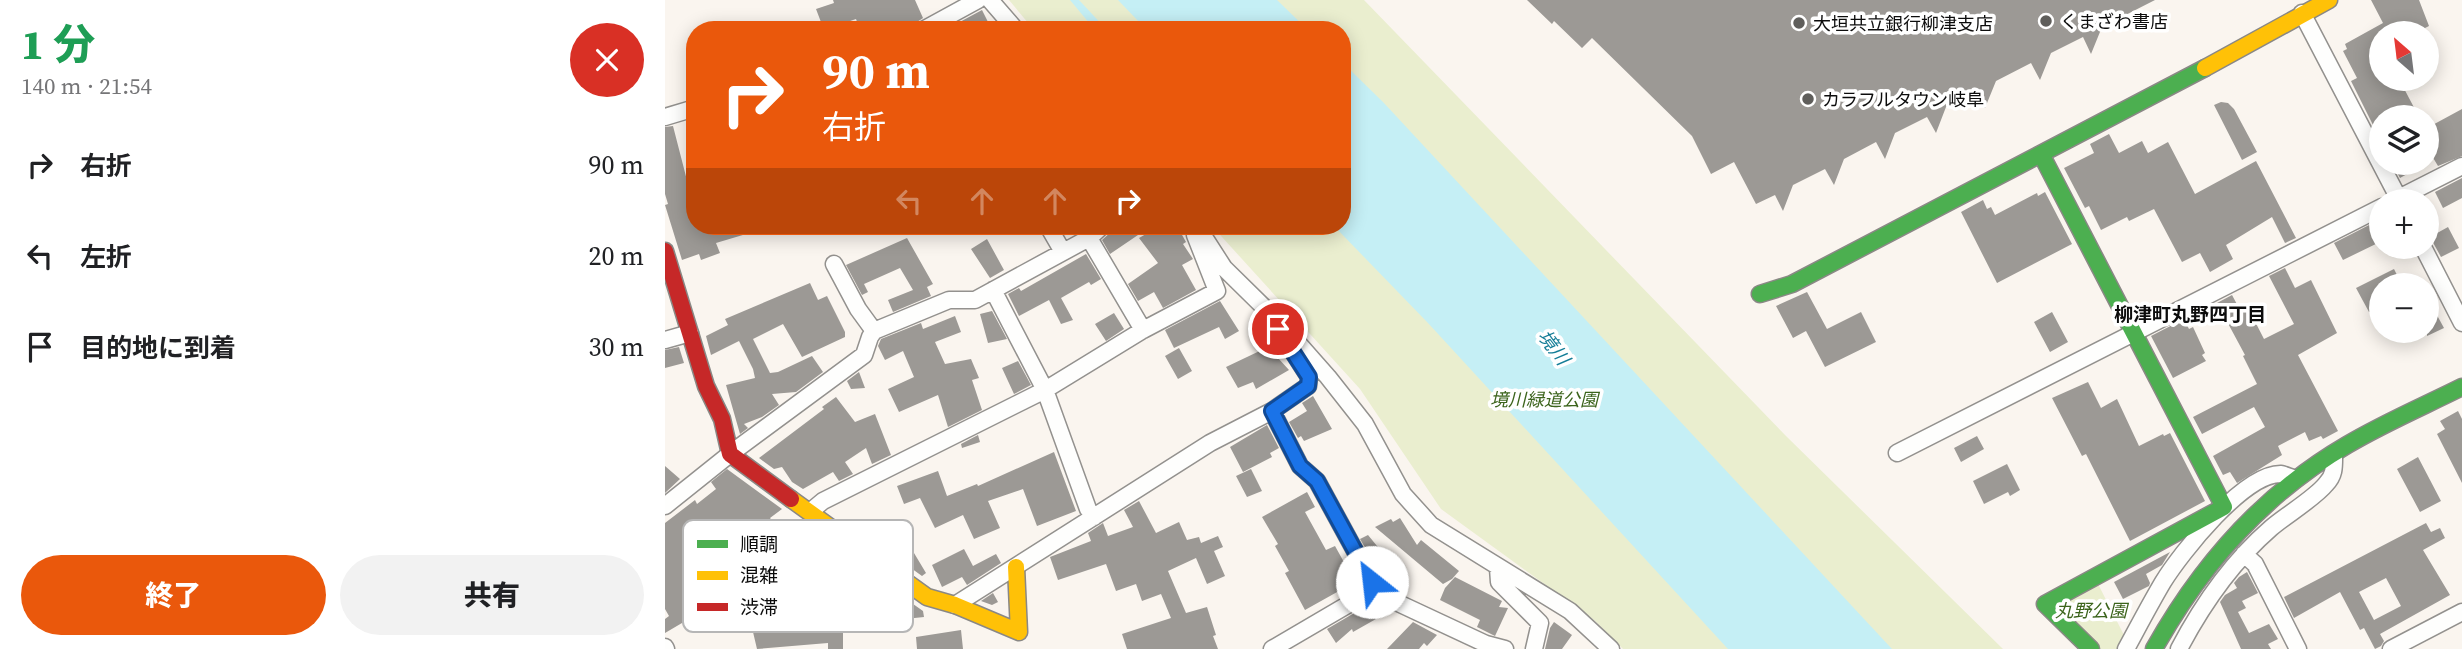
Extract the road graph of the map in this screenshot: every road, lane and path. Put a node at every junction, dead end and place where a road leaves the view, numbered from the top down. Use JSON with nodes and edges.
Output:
{"nodes":[{"id":1,"x":978,"y":0,"type":"edge"},
{"id":2,"x":990,"y":0,"type":"edge"},
{"id":3,"x":2329,"y":0,"type":"edge"},
{"id":4,"x":2299,"y":7,"type":"edge"},
{"id":5,"x":940,"y":21,"type":"edge"},
{"id":6,"x":1008,"y":21,"type":"edge"},
{"id":7,"x":686,"y":111,"type":"edge"},
{"id":8,"x":665,"y":117,"type":"edge"},
{"id":9,"x":2041,"y":154,"type":"junction"},
{"id":10,"x":2462,"y":166,"type":"edge"},
{"id":11,"x":2391,"y":189,"type":"edge"},
{"id":12,"x":2418,"y":189,"type":"edge"},
{"id":13,"x":2369,"y":214,"type":"edge"},
{"id":14,"x":1053,"y":235,"type":"edge"},
{"id":15,"x":1092,"y":235,"type":"edge"},
{"id":16,"x":1195,"y":235,"type":"edge"},
{"id":17,"x":1203,"y":235,"type":"edge"},
{"id":18,"x":1089,"y":238,"type":"junction"},
{"id":19,"x":665,"y":251,"type":"edge"},
{"id":20,"x":1063,"y":252,"type":"junction"},
{"id":21,"x":2429,"y":259,"type":"edge"},
{"id":22,"x":834,"y":264,"type":"dead end"},
{"id":23,"x":993,"y":290,"type":"junction"},
{"id":24,"x":1760,"y":294,"type":"dead end"},
{"id":25,"x":2462,"y":323,"type":"edge"},
{"id":26,"x":1283,"y":326,"type":"junction"},
{"id":27,"x":1143,"y":330,"type":"junction"},
{"id":28,"x":874,"y":331,"type":"junction"},
{"id":29,"x":690,"y":333,"type":"junction"},
{"id":30,"x":2135,"y":333,"type":"junction"},
{"id":31,"x":665,"y":340,"type":"edge"},
{"id":32,"x":2462,"y":387,"type":"edge"},
{"id":33,"x":1045,"y":390,"type":"junction"},
{"id":34,"x":1272,"y":411,"type":"junction"},
{"id":35,"x":1897,"y":453,"type":"dead end"},
{"id":36,"x":730,"y":454,"type":"junction"},
{"id":37,"x":2334,"y":454,"type":"junction"},
{"id":38,"x":2296,"y":480,"type":"junction"},
{"id":39,"x":665,"y":506,"type":"edge"},
{"id":40,"x":2224,"y":507,"type":"junction"},
{"id":41,"x":811,"y":511,"type":"junction"},
{"id":42,"x":1094,"y":517,"type":"junction"},
{"id":43,"x":822,"y":520,"type":"edge"},
{"id":44,"x":2244,"y":554,"type":"junction"},
{"id":45,"x":1016,"y":567,"type":"junction"},
{"id":46,"x":1498,"y":568,"type":"junction"},
{"id":47,"x":913,"y":587,"type":"edge"},
{"id":48,"x":1375,"y":594,"type":"junction"},
{"id":49,"x":955,"y":604,"type":"junction"},
{"id":50,"x":2462,"y":612,"type":"edge"},
{"id":51,"x":1019,"y":632,"type":"junction"},
{"id":52,"x":1018,"y":649,"type":"edge"},
{"id":53,"x":1272,"y":649,"type":"edge"},
{"id":54,"x":1505,"y":649,"type":"edge"},
{"id":55,"x":1534,"y":649,"type":"edge"},
{"id":56,"x":1611,"y":649,"type":"edge"},
{"id":57,"x":2091,"y":649,"type":"edge"},
{"id":58,"x":2126,"y":649,"type":"edge"},
{"id":59,"x":2154,"y":649,"type":"edge"},
{"id":60,"x":2179,"y":649,"type":"edge"},
{"id":61,"x":2298,"y":649,"type":"edge"},
{"id":62,"x":2391,"y":649,"type":"edge"}],
"edges":[{"from":1,"to":5,"type":"street"},
{"from":2,"to":6,"type":"street"},
{"from":3,"to":4,"type":"street"},
{"from":4,"to":9,"type":"street"},
{"from":4,"to":11,"type":"street"},
{"from":7,"to":8,"type":"street"},
{"from":9,"to":24,"type":"street"},
{"from":9,"to":30,"type":"street"},
{"from":10,"to":12,"type":"street"},
{"from":13,"to":30,"type":"street"},
{"from":14,"to":20,"type":"street"},
{"from":15,"to":18,"type":"street"},
{"from":16,"to":27,"type":"street"},
{"from":17,"to":26,"type":"street"},
{"from":18,"to":20,"type":"street"},
{"from":18,"to":27,"type":"street"},
{"from":19,"to":29,"type":"street"},
{"from":20,"to":23,"type":"street"},
{"from":21,"to":25,"type":"street"},
{"from":22,"to":28,"type":"street"},
{"from":23,"to":28,"type":"street"},
{"from":23,"to":33,"type":"street"},
{"from":26,"to":34,"type":"street"},
{"from":26,"to":46,"type":"street"},
{"from":27,"to":33,"type":"street"},
{"from":28,"to":36,"type":"street"},
{"from":29,"to":31,"type":"street"},
{"from":29,"to":36,"type":"street"},
{"from":30,"to":35,"type":"street"},
{"from":30,"to":40,"type":"street"},
{"from":32,"to":37,"type":"street"},
{"from":33,"to":41,"type":"street"},
{"from":33,"to":42,"type":"street"},
{"from":34,"to":42,"type":"street"},
{"from":34,"to":48,"type":"street"},
{"from":36,"to":39,"type":"street"},
{"from":36,"to":41,"type":"street"},
{"from":37,"to":38,"type":"street"},
{"from":37,"to":44,"type":"street"},
{"from":38,"to":40,"type":"street"},
{"from":38,"to":59,"type":"street"},
{"from":40,"to":57,"type":"street"},
{"from":40,"to":58,"type":"street"},
{"from":41,"to":43,"type":"street"},
{"from":42,"to":45,"type":"street"},
{"from":44,"to":60,"type":"street"},
{"from":44,"to":61,"type":"street"},
{"from":45,"to":49,"type":"street"},
{"from":45,"to":51,"type":"street"},
{"from":46,"to":55,"type":"street"},
{"from":46,"to":56,"type":"street"},
{"from":47,"to":49,"type":"street"},
{"from":48,"to":53,"type":"street"},
{"from":48,"to":54,"type":"street"},
{"from":49,"to":51,"type":"street"},
{"from":50,"to":62,"type":"street"},
{"from":51,"to":52,"type":"street"}]}
